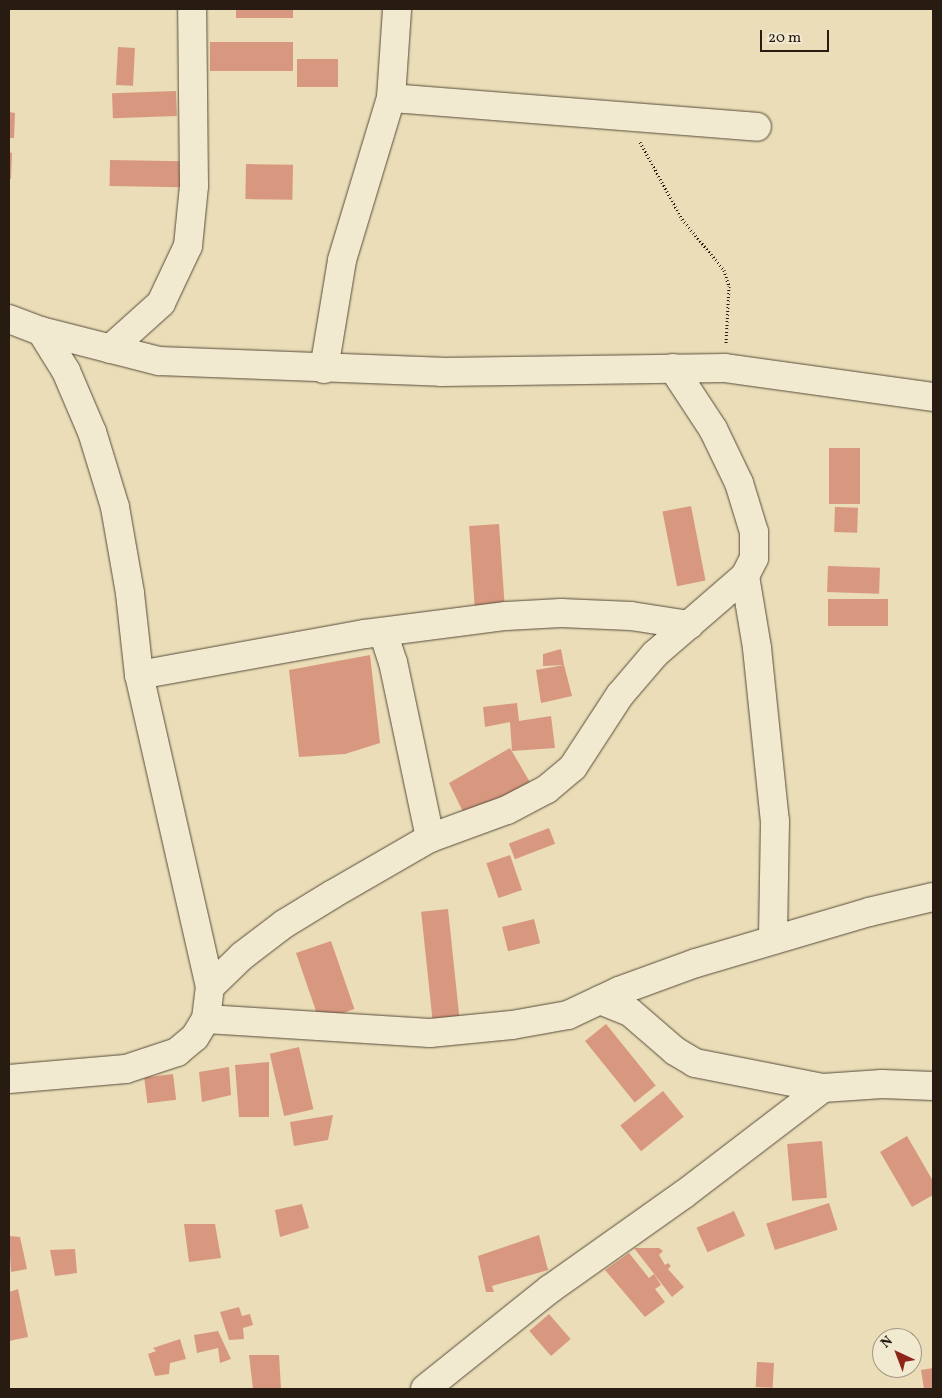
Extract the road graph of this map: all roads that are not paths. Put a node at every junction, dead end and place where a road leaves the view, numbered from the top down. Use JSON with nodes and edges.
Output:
{"nodes":[{"id":1,"x":192,"y":9,"type":"edge"},
{"id":2,"x":397,"y":9,"type":"edge"},
{"id":3,"x":391,"y":98,"type":"junction"},
{"id":4,"x":757,"y":127,"type":"dead end"},
{"id":5,"x":9,"y":319,"type":"edge"},
{"id":6,"x":41,"y":331,"type":"junction"},
{"id":7,"x":110,"y":349,"type":"junction"},
{"id":8,"x":672,"y":368,"type":"junction"},
{"id":9,"x":324,"y":369,"type":"junction"},
{"id":10,"x":933,"y":397,"type":"edge"},
{"id":11,"x":745,"y":576,"type":"junction"},
{"id":12,"x":689,"y":626,"type":"junction"},
{"id":13,"x":382,"y":632,"type":"junction"},
{"id":14,"x":139,"y":675,"type":"junction"},
{"id":15,"x":430,"y":838,"type":"junction"},
{"id":16,"x":933,"y":897,"type":"edge"},
{"id":17,"x":773,"y":939,"type":"junction"},
{"id":18,"x":210,"y":987,"type":"junction"},
{"id":19,"x":600,"y":1000,"type":"junction"},
{"id":20,"x":206,"y":1019,"type":"junction"},
{"id":21,"x":9,"y":1079,"type":"edge"},
{"id":22,"x":933,"y":1086,"type":"edge"},
{"id":23,"x":824,"y":1088,"type":"junction"},
{"id":24,"x":425,"y":1389,"type":"edge"}],
"edges":[{"from":1,"to":7,"type":"street"},
{"from":2,"to":3,"type":"street"},
{"from":3,"to":4,"type":"street"},
{"from":3,"to":9,"type":"street"},
{"from":5,"to":6,"type":"street"},
{"from":6,"to":7,"type":"street"},
{"from":6,"to":14,"type":"street"},
{"from":7,"to":9,"type":"street"},
{"from":8,"to":9,"type":"street"},
{"from":8,"to":10,"type":"street"},
{"from":8,"to":11,"type":"street"},
{"from":11,"to":12,"type":"street"},
{"from":11,"to":17,"type":"street"},
{"from":12,"to":13,"type":"street"},
{"from":12,"to":15,"type":"street"},
{"from":13,"to":14,"type":"street"},
{"from":13,"to":15,"type":"street"},
{"from":14,"to":18,"type":"street"},
{"from":15,"to":18,"type":"street"},
{"from":16,"to":17,"type":"street"},
{"from":17,"to":19,"type":"street"},
{"from":18,"to":20,"type":"street"},
{"from":19,"to":20,"type":"street"},
{"from":19,"to":23,"type":"street"},
{"from":20,"to":21,"type":"street"},
{"from":22,"to":23,"type":"street"},
{"from":23,"to":24,"type":"street"}]}
